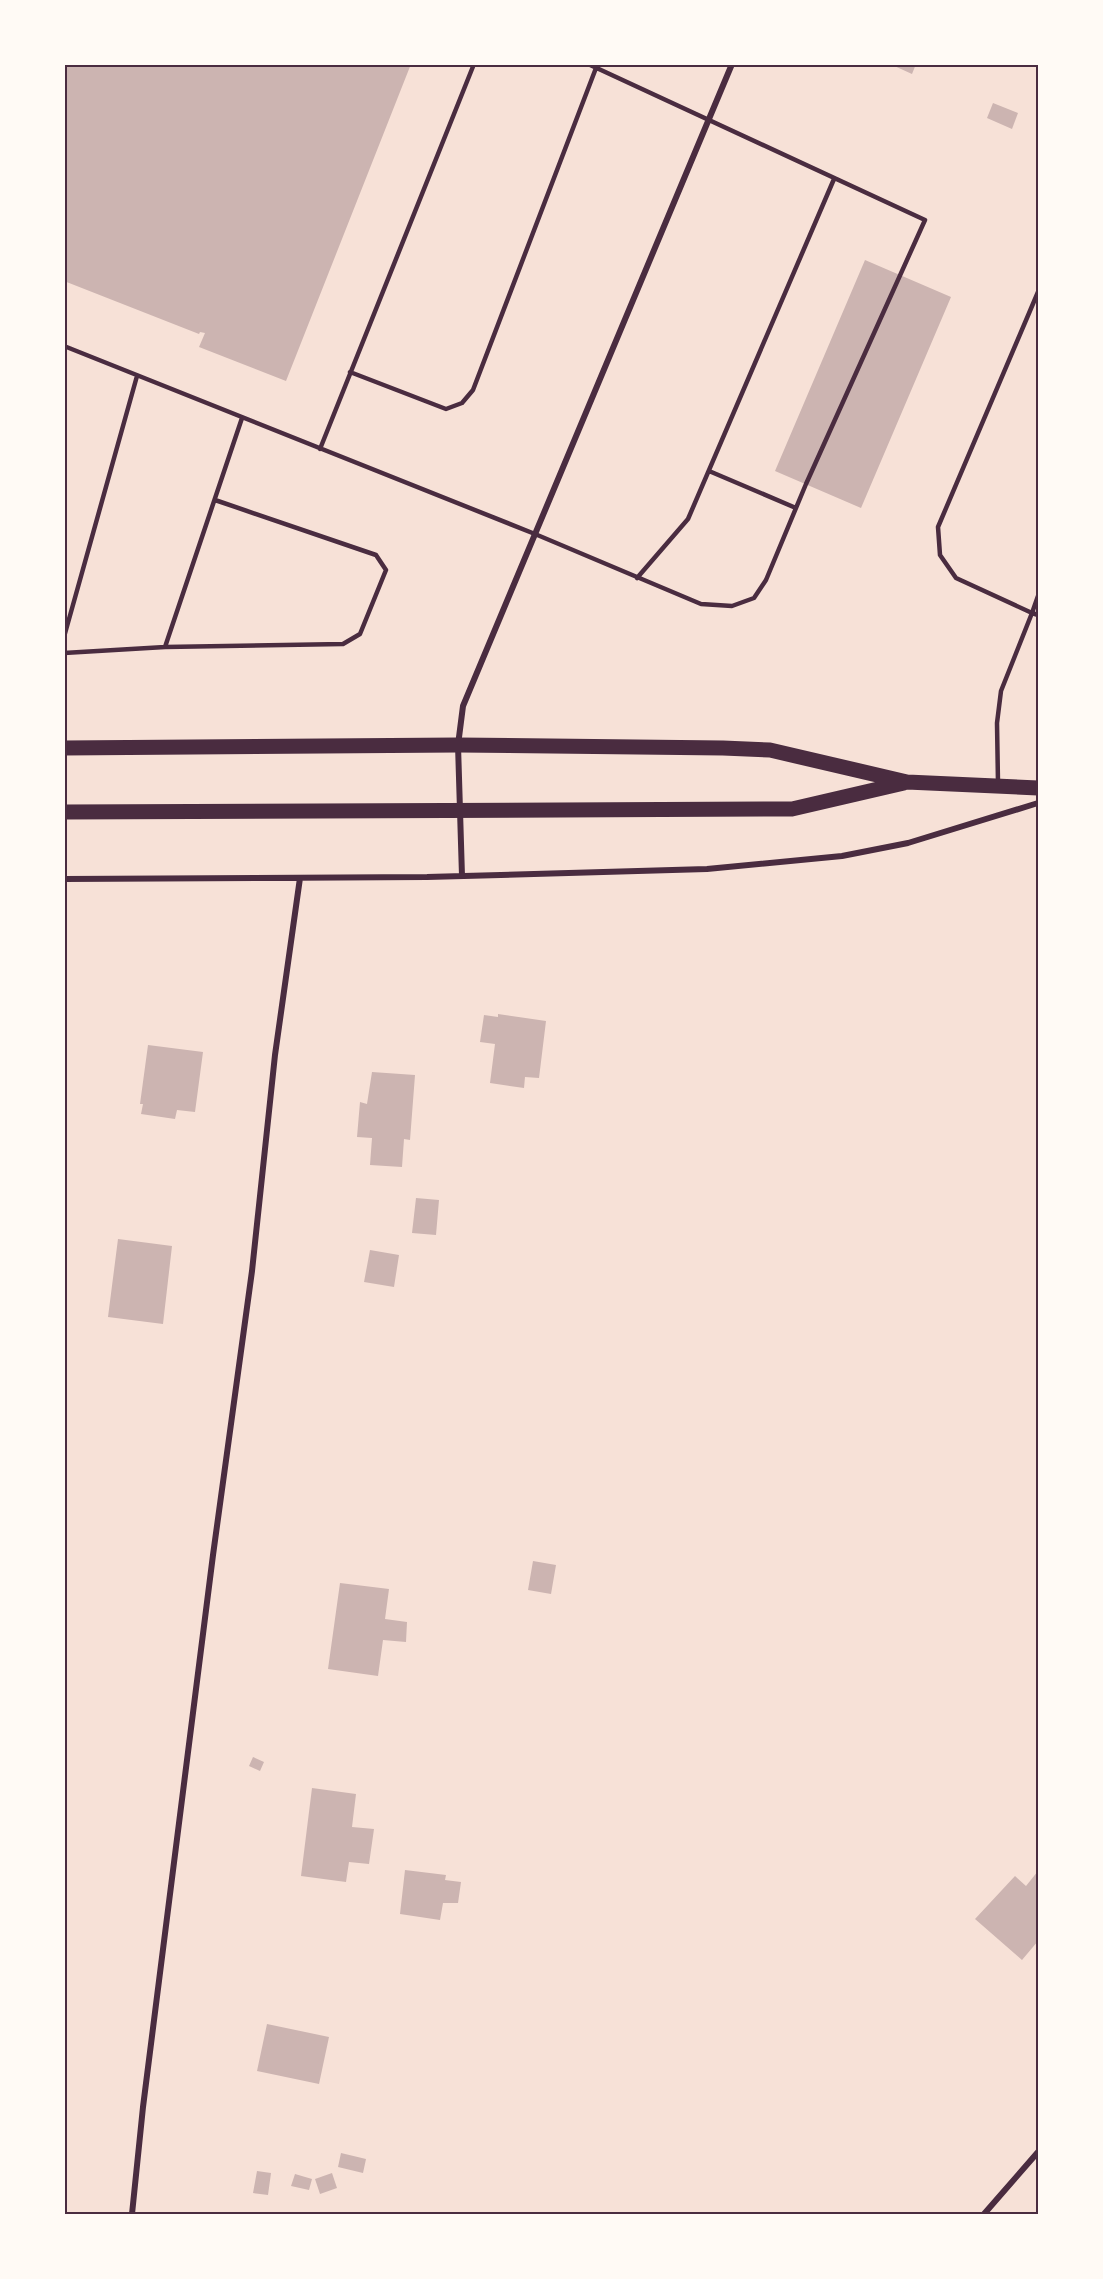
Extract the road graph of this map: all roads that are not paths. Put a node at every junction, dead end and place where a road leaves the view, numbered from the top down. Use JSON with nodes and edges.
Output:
{"nodes":[{"id":1,"x":474,"y":64,"type":"edge"},
{"id":2,"x":588,"y":64,"type":"edge"},
{"id":3,"x":732,"y":64,"type":"edge"},
{"id":4,"x":596,"y":68,"type":"junction"},
{"id":5,"x":708,"y":120,"type":"junction"},
{"id":6,"x":834,"y":179,"type":"junction"},
{"id":7,"x":1038,"y":292,"type":"edge"},
{"id":8,"x":64,"y":346,"type":"edge"},
{"id":9,"x":350,"y":372,"type":"junction"},
{"id":10,"x":137,"y":376,"type":"junction"},
{"id":11,"x":242,"y":418,"type":"junction"},
{"id":12,"x":320,"y":449,"type":"junction"},
{"id":13,"x":709,"y":471,"type":"junction"},
{"id":14,"x":215,"y":500,"type":"junction"},
{"id":15,"x":796,"y":508,"type":"junction"},
{"id":16,"x":535,"y":534,"type":"junction"},
{"id":17,"x":637,"y":578,"type":"junction"},
{"id":18,"x":1038,"y":597,"type":"edge"},
{"id":19,"x":1032,"y":612,"type":"junction"},
{"id":20,"x":1038,"y":615,"type":"edge"},
{"id":21,"x":64,"y":638,"type":"edge"},
{"id":22,"x":165,"y":647,"type":"junction"},
{"id":23,"x":64,"y":652,"type":"edge"},
{"id":24,"x":458,"y":745,"type":"junction"},
{"id":25,"x":64,"y":748,"type":"edge"},
{"id":26,"x":907,"y":783,"type":"junction"},
{"id":27,"x":998,"y":786,"type":"junction"},
{"id":28,"x":1038,"y":788,"type":"edge"},
{"id":29,"x":1038,"y":803,"type":"edge"},
{"id":30,"x":459,"y":810,"type":"junction"},
{"id":31,"x":64,"y":812,"type":"edge"},
{"id":32,"x":462,"y":876,"type":"junction"},
{"id":33,"x":300,"y":878,"type":"junction"},
{"id":34,"x":64,"y":879,"type":"edge"},
{"id":35,"x":1038,"y":2152,"type":"edge"},
{"id":36,"x":132,"y":2214,"type":"edge"},
{"id":37,"x":984,"y":2214,"type":"edge"}],
"edges":[{"from":1,"to":9,"type":"lane"},
{"from":2,"to":4,"type":"lane"},
{"from":3,"to":5,"type":"street"},
{"from":4,"to":5,"type":"lane"},
{"from":4,"to":9,"type":"lane"},
{"from":5,"to":6,"type":"lane"},
{"from":5,"to":16,"type":"street"},
{"from":6,"to":13,"type":"lane"},
{"from":6,"to":15,"type":"lane"},
{"from":7,"to":19,"type":"lane"},
{"from":8,"to":10,"type":"lane"},
{"from":9,"to":12,"type":"lane"},
{"from":10,"to":11,"type":"lane"},
{"from":10,"to":21,"type":"lane"},
{"from":11,"to":12,"type":"lane"},
{"from":11,"to":14,"type":"lane"},
{"from":12,"to":16,"type":"lane"},
{"from":13,"to":15,"type":"lane"},
{"from":13,"to":17,"type":"lane"},
{"from":14,"to":22,"type":"lane"},
{"from":14,"to":22,"type":"lane"},
{"from":15,"to":17,"type":"lane"},
{"from":16,"to":17,"type":"lane"},
{"from":16,"to":24,"type":"street"},
{"from":18,"to":19,"type":"lane"},
{"from":19,"to":20,"type":"lane"},
{"from":19,"to":27,"type":"lane"},
{"from":22,"to":23,"type":"lane"},
{"from":24,"to":25,"type":"main road"},
{"from":24,"to":26,"type":"main road"},
{"from":24,"to":30,"type":"street"},
{"from":26,"to":27,"type":"main road"},
{"from":26,"to":30,"type":"main road"},
{"from":27,"to":28,"type":"main road"},
{"from":29,"to":32,"type":"street"},
{"from":30,"to":31,"type":"main road"},
{"from":30,"to":32,"type":"street"},
{"from":32,"to":33,"type":"street"},
{"from":33,"to":34,"type":"street"},
{"from":33,"to":36,"type":"street"},
{"from":35,"to":37,"type":"street"}]}
